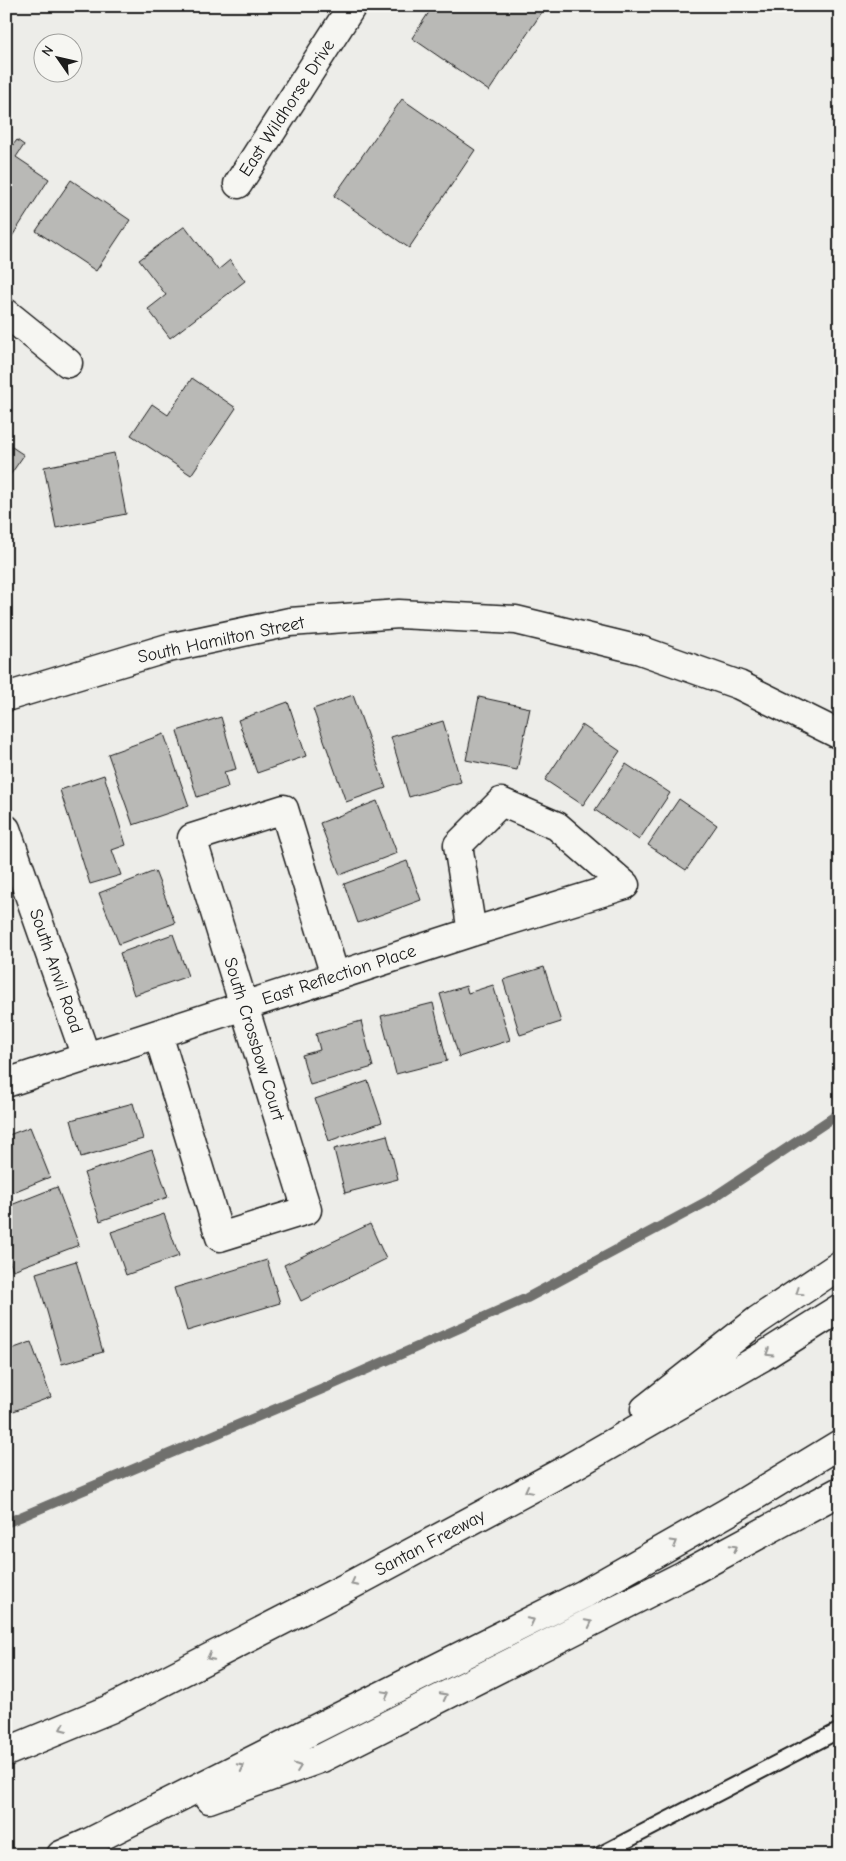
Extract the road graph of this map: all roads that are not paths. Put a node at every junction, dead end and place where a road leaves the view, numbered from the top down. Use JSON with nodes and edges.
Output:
{"nodes":[{"id":1,"x":352,"y":6,"type":"edge"},
{"id":2,"x":238,"y":184,"type":"dead end"},
{"id":3,"x":6,"y":314,"type":"edge"},
{"id":4,"x":68,"y":363,"type":"dead end"},
{"id":5,"x":6,"y":697,"type":"edge"},
{"id":6,"x":840,"y":735,"type":"edge"},
{"id":7,"x":6,"y":829,"type":"edge"},
{"id":8,"x":472,"y":932,"type":"junction"},
{"id":9,"x":336,"y":976,"type":"junction"},
{"id":10,"x":243,"y":1006,"type":"junction"},
{"id":11,"x":158,"y":1034,"type":"junction"},
{"id":12,"x":86,"y":1057,"type":"junction"},
{"id":13,"x":6,"y":1083,"type":"edge"},
{"id":14,"x":840,"y":1265,"type":"edge"},
{"id":15,"x":840,"y":1308,"type":"edge"},
{"id":16,"x":840,"y":1444,"type":"edge"},
{"id":17,"x":572,"y":1467,"type":"junction"},
{"id":18,"x":840,"y":1491,"type":"edge"},
{"id":19,"x":840,"y":1730,"type":"edge"},
{"id":20,"x":6,"y":1752,"type":"edge"},
{"id":21,"x":88,"y":1843,"type":"junction"},
{"id":22,"x":61,"y":1855,"type":"edge"},
{"id":23,"x":599,"y":1855,"type":"edge"}],
"edges":[{"from":1,"to":2,"type":"main road","name":"East Wildhorse Drive"},
{"from":3,"to":4,"type":"main road"},
{"from":5,"to":6,"type":"main road","name":"South Hamilton Street"},
{"from":7,"to":12,"type":"main road","name":"South Anvil Road"},
{"from":8,"to":8,"type":"main road","name":"East Reflection Place"},
{"from":8,"to":9,"type":"main road","name":"East Reflection Place"},
{"from":9,"to":10,"type":"main road","name":"East Reflection Place"},
{"from":9,"to":10,"type":"main road","name":"South Crossbow Court"},
{"from":10,"to":11,"type":"main road","name":"East Reflection Place"},
{"from":10,"to":11,"type":"main road","name":"South Crossbow Court"},
{"from":11,"to":12,"type":"main road","name":"East Reflection Place"},
{"from":12,"to":13,"type":"main road","name":"East Reflection Place"},
{"from":14,"to":17,"type":"main road","one_way":true},
{"from":15,"to":17,"type":"main road","name":"Santan Freeway","one_way":true},
{"from":21,"to":16,"type":"main road","one_way":true},
{"from":17,"to":20,"type":"main road","name":"Santan Freeway","one_way":true},
{"from":21,"to":18,"type":"main road","one_way":true},
{"from":19,"to":23,"type":"lane"},
{"from":21,"to":22,"type":"main road"}]}
